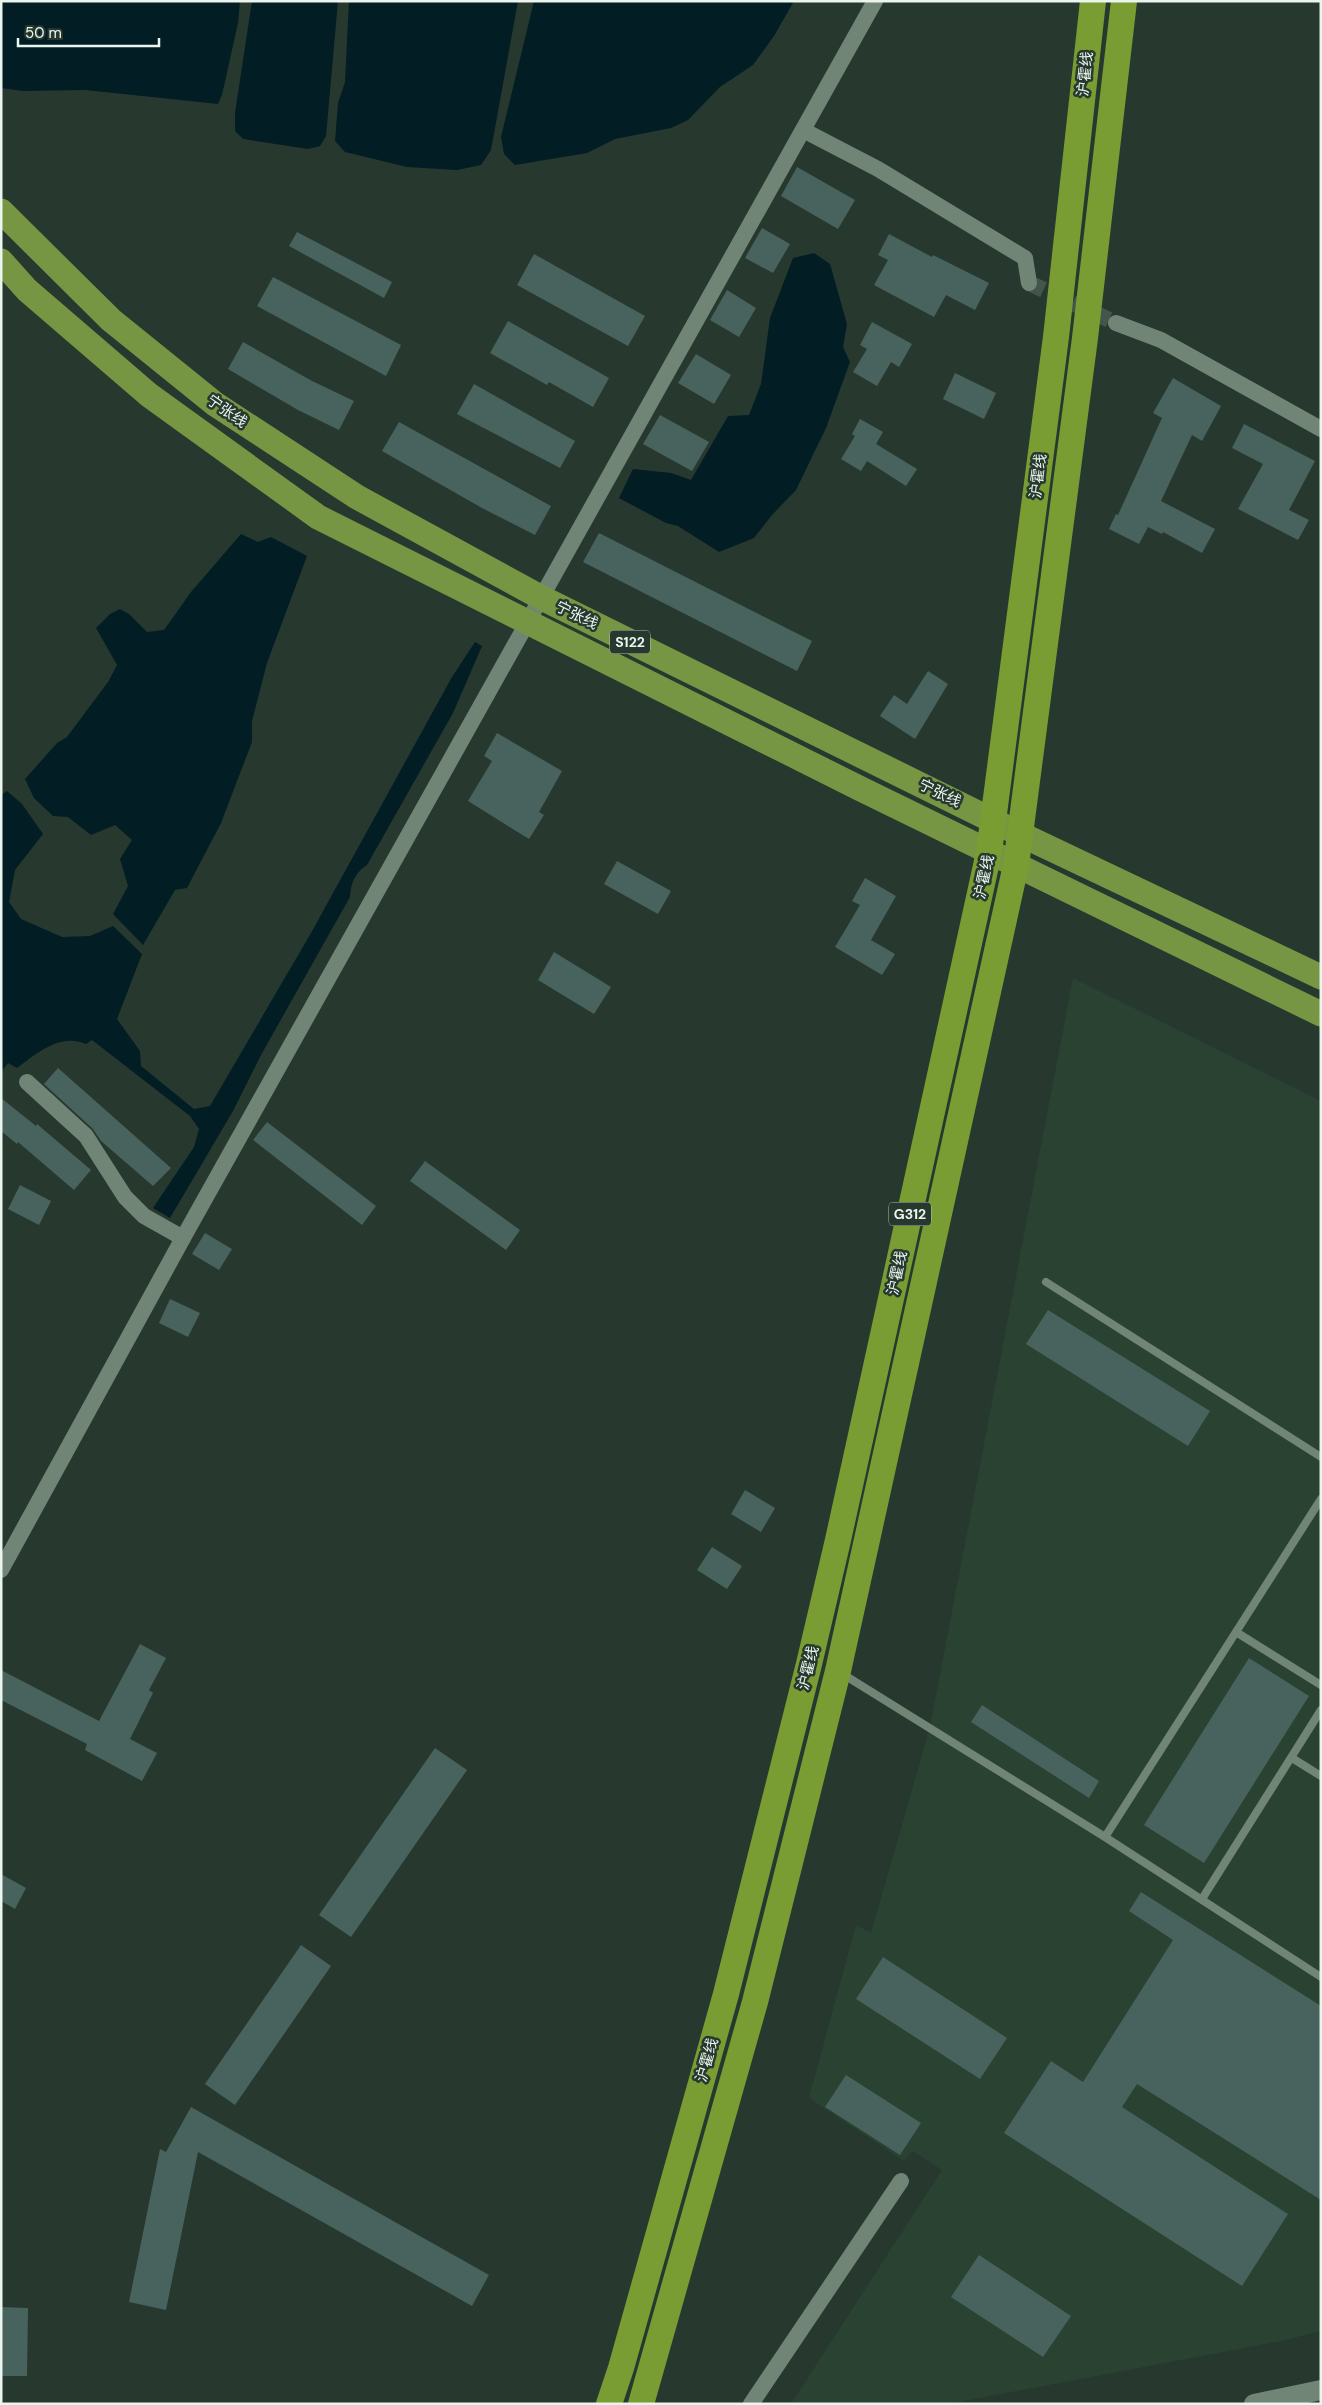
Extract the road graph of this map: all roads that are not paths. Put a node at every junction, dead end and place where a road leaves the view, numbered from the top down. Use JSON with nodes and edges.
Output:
{"nodes":[{"id":1,"x":875,"y":1,"type":"edge"},
{"id":2,"x":1093,"y":1,"type":"edge"},
{"id":3,"x":1124,"y":1,"type":"edge"},
{"id":4,"x":803,"y":130,"type":"junction"},
{"id":5,"x":1,"y":211,"type":"edge"},
{"id":6,"x":1,"y":260,"type":"edge"},
{"id":7,"x":1029,"y":283,"type":"dead end"},
{"id":8,"x":1116,"y":323,"type":"tunnel mouth"},
{"id":9,"x":1321,"y":430,"type":"edge"},
{"id":10,"x":542,"y":598,"type":"junction"},
{"id":11,"x":529,"y":622,"type":"junction"},
{"id":12,"x":994,"y":820,"type":"junction"},
{"id":13,"x":1020,"y":834,"type":"junction"},
{"id":14,"x":989,"y":852,"type":"junction"},
{"id":15,"x":1016,"y":865,"type":"junction"},
{"id":16,"x":1321,"y":977,"type":"edge"},
{"id":17,"x":1321,"y":1014,"type":"edge"},
{"id":18,"x":27,"y":1082,"type":"dead end"},
{"id":19,"x":183,"y":1238,"type":"junction"},
{"id":20,"x":1046,"y":1282,"type":"dead end"},
{"id":21,"x":1321,"y":1457,"type":"edge"},
{"id":22,"x":1321,"y":1499,"type":"edge"},
{"id":23,"x":1,"y":1570,"type":"edge"},
{"id":24,"x":1236,"y":1632,"type":"junction"},
{"id":25,"x":809,"y":1664,"type":"junction"},
{"id":26,"x":838,"y":1671,"type":"junction"},
{"id":27,"x":1321,"y":1685,"type":"edge"},
{"id":28,"x":1321,"y":1710,"type":"edge"},
{"id":29,"x":1292,"y":1758,"type":"junction"},
{"id":30,"x":1321,"y":1776,"type":"edge"},
{"id":31,"x":1105,"y":1837,"type":"junction"},
{"id":32,"x":1202,"y":1900,"type":"junction"},
{"id":33,"x":1321,"y":1977,"type":"edge"},
{"id":34,"x":901,"y":2180,"type":"dead end"},
{"id":35,"x":1321,"y":2390,"type":"edge"},
{"id":36,"x":609,"y":2404,"type":"edge"},
{"id":37,"x":641,"y":2404,"type":"edge"},
{"id":38,"x":751,"y":2404,"type":"edge"},
{"id":39,"x":1254,"y":2404,"type":"edge"}],
"edges":[{"from":1,"to":4,"type":"street"},
{"from":2,"to":12,"type":"highway","name":"沪霍线","number":"G312"},
{"from":3,"to":13,"type":"highway","name":"沪霍线","number":"G312"},
{"from":4,"to":7,"type":"street"},
{"from":4,"to":10,"type":"street"},
{"from":5,"to":10,"type":"main road","name":"宁张线","number":"S122"},
{"from":6,"to":11,"type":"main road","name":"宁张线","number":"S122"},
{"from":8,"to":9,"type":"street"},
{"from":10,"to":11,"type":"street"},
{"from":10,"to":12,"type":"main road","name":"宁张线","number":"S122"},
{"from":11,"to":14,"type":"main road","name":"宁张线","number":"S122"},
{"from":11,"to":19,"type":"street"},
{"from":12,"to":13,"type":"main road","name":"宁张线","number":"S122"},
{"from":12,"to":14,"type":"highway","name":"沪霍线","number":"G312"},
{"from":13,"to":15,"type":"highway","name":"沪霍线","number":"G312"},
{"from":13,"to":16,"type":"main road","name":"宁张线","number":"S122"},
{"from":14,"to":15,"type":"main road","name":"宁张线","number":"S122"},
{"from":14,"to":25,"type":"highway","name":"沪霍线","number":"G312"},
{"from":15,"to":17,"type":"main road","name":"宁张线","number":"S122"},
{"from":15,"to":26,"type":"highway","name":"沪霍线","number":"G312"},
{"from":18,"to":19,"type":"street"},
{"from":19,"to":23,"type":"street"},
{"from":20,"to":21,"type":"lane"},
{"from":22,"to":24,"type":"lane"},
{"from":24,"to":27,"type":"lane"},
{"from":24,"to":31,"type":"lane"},
{"from":25,"to":26,"type":"highway"},
{"from":25,"to":36,"type":"highway","name":"沪霍线","number":"G312"},
{"from":26,"to":31,"type":"lane"},
{"from":26,"to":37,"type":"highway","name":"沪霍线","number":"G312"},
{"from":28,"to":29,"type":"lane"},
{"from":29,"to":30,"type":"lane"},
{"from":29,"to":32,"type":"lane"},
{"from":31,"to":32,"type":"lane"},
{"from":32,"to":33,"type":"lane"},
{"from":34,"to":38,"type":"street"},
{"from":35,"to":39,"type":"street"}]}
